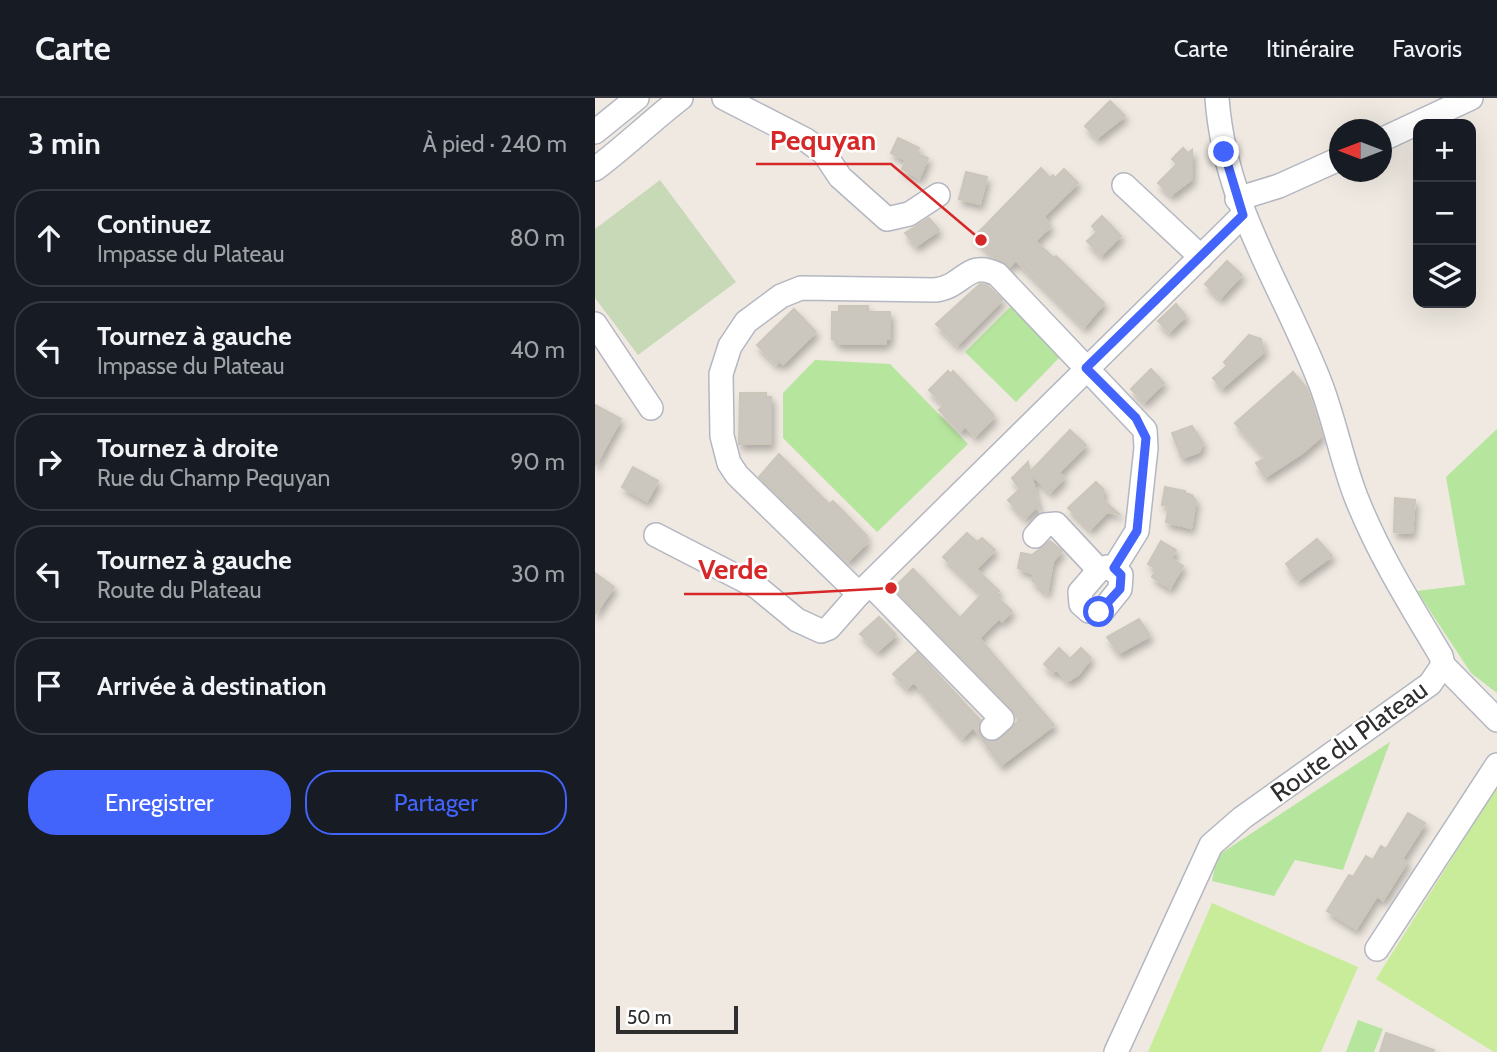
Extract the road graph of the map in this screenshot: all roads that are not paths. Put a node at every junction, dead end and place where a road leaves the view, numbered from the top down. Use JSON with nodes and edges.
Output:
{"nodes":[{"id":1,"x":637,"y":98,"type":"edge"},
{"id":2,"x":681,"y":98,"type":"edge"},
{"id":3,"x":723,"y":98,"type":"edge"},
{"id":4,"x":1217,"y":98,"type":"edge"},
{"id":5,"x":1471,"y":98,"type":"edge"},
{"id":6,"x":595,"y":132,"type":"edge"},
{"id":7,"x":1392,"y":135,"type":"edge"},
{"id":8,"x":1329,"y":164,"type":"edge"},
{"id":9,"x":595,"y":169,"type":"edge"},
{"id":10,"x":1124,"y":185,"type":"dead end"},
{"id":11,"x":938,"y":195,"type":"dead end"},
{"id":12,"x":1240,"y":207,"type":"junction"},
{"id":13,"x":1201,"y":257,"type":"junction"},
{"id":14,"x":595,"y":324,"type":"edge"},
{"id":15,"x":1086,"y":368,"type":"junction"},
{"id":16,"x":651,"y":408,"type":"dead end"},
{"id":17,"x":656,"y":535,"type":"dead end"},
{"id":18,"x":1035,"y":537,"type":"dead end"},
{"id":19,"x":864,"y":589,"type":"junction"},
{"id":20,"x":1443,"y":665,"type":"junction"},
{"id":21,"x":1497,"y":720,"type":"edge"},
{"id":22,"x":992,"y":728,"type":"dead end"},
{"id":23,"x":1497,"y":765,"type":"edge"},
{"id":24,"x":1377,"y":949,"type":"dead end"},
{"id":25,"x":1116,"y":1052,"type":"edge"}],
"edges":[{"from":1,"to":6,"type":"street"},
{"from":2,"to":9,"type":"street"},
{"from":3,"to":11,"type":"street"},
{"from":4,"to":12,"type":"street","name":"Route du Plateau"},
{"from":5,"to":7,"type":"street"},
{"from":8,"to":12,"type":"street"},
{"from":10,"to":13,"type":"street"},
{"from":12,"to":13,"type":"street"},
{"from":12,"to":20,"type":"street","name":"Route du Plateau"},
{"from":13,"to":15,"type":"street"},
{"from":14,"to":16,"type":"street"},
{"from":15,"to":18,"type":"street"},
{"from":15,"to":19,"type":"street"},
{"from":15,"to":19,"type":"street"},
{"from":17,"to":19,"type":"street"},
{"from":19,"to":22,"type":"street"},
{"from":20,"to":21,"type":"street"},
{"from":20,"to":25,"type":"street","name":"Route du Plateau"},
{"from":23,"to":24,"type":"street"}]}
